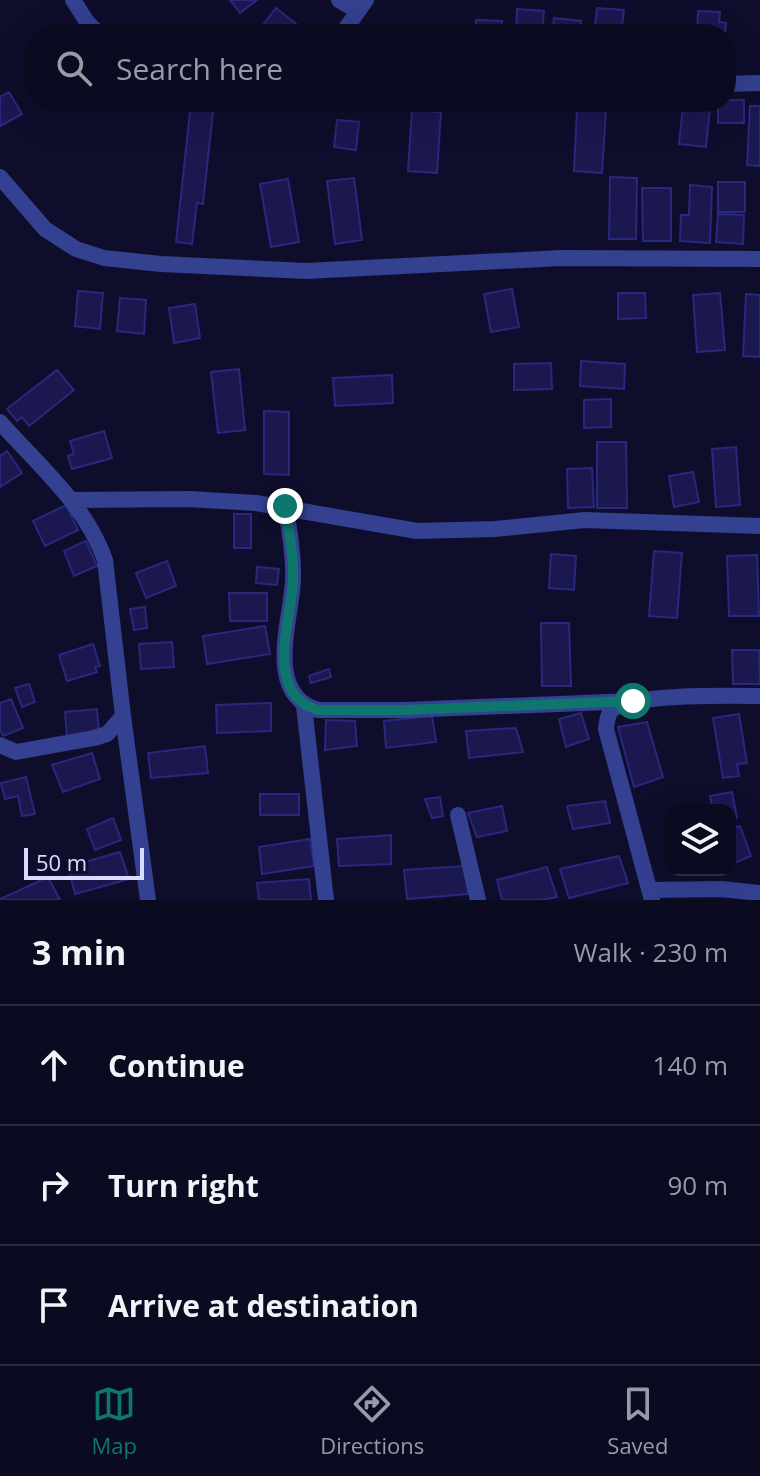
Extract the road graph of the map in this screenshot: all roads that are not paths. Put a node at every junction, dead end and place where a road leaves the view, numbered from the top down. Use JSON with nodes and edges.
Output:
{"nodes":[{"id":1,"x":73,"y":0,"type":"edge"},
{"id":2,"x":339,"y":0,"type":"edge"},
{"id":3,"x":362,"y":6,"type":"edge"},
{"id":4,"x":89,"y":24,"type":"edge"},
{"id":5,"x":349,"y":24,"type":"edge"},
{"id":6,"x":760,"y":83,"type":"edge"},
{"id":7,"x":736,"y":84,"type":"edge"},
{"id":8,"x":0,"y":177,"type":"edge"},
{"id":9,"x":760,"y":259,"type":"edge"},
{"id":10,"x":0,"y":422,"type":"edge"},
{"id":11,"x":71,"y":500,"type":"junction"},
{"id":12,"x":285,"y":506,"type":"junction"},
{"id":13,"x":760,"y":526,"type":"edge"},
{"id":14,"x":760,"y":696,"type":"edge"},
{"id":15,"x":633,"y":701,"type":"junction"},
{"id":16,"x":304,"y":706,"type":"junction"},
{"id":17,"x":123,"y":716,"type":"junction"},
{"id":18,"x":0,"y":745,"type":"edge"},
{"id":19,"x":458,"y":815,"type":"dead end"},
{"id":20,"x":760,"y":893,"type":"edge"},
{"id":21,"x":651,"y":895,"type":"edge"},
{"id":22,"x":148,"y":900,"type":"edge"},
{"id":23,"x":326,"y":900,"type":"edge"},
{"id":24,"x":478,"y":900,"type":"edge"}],
"edges":[{"from":1,"to":4,"type":"street"},
{"from":2,"to":3,"type":"street"},
{"from":3,"to":5,"type":"street"},
{"from":6,"to":7,"type":"street"},
{"from":8,"to":9,"type":"street"},
{"from":10,"to":11,"type":"street"},
{"from":11,"to":12,"type":"street"},
{"from":11,"to":17,"type":"street"},
{"from":12,"to":13,"type":"street"},
{"from":12,"to":16,"type":"street"},
{"from":14,"to":15,"type":"street"},
{"from":15,"to":16,"type":"street"},
{"from":15,"to":21,"type":"street"},
{"from":16,"to":23,"type":"street"},
{"from":17,"to":18,"type":"street"},
{"from":17,"to":22,"type":"street"},
{"from":19,"to":24,"type":"street"},
{"from":20,"to":21,"type":"street"}]}
